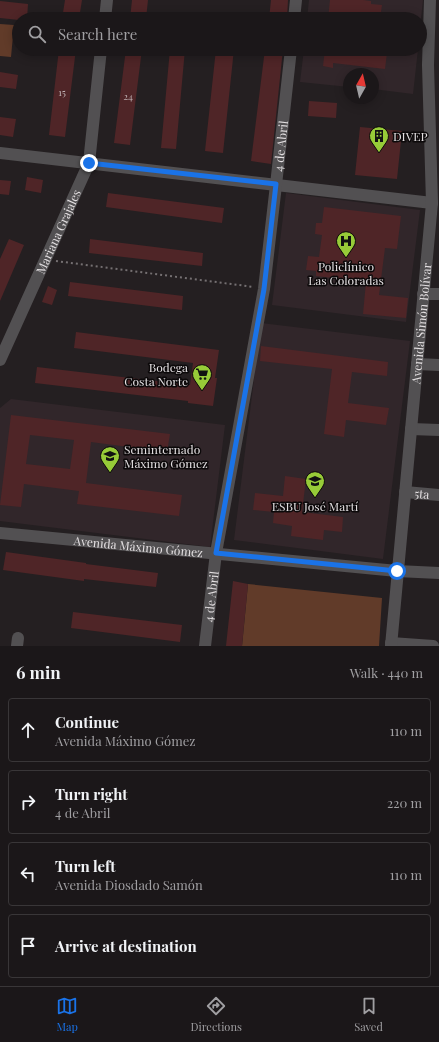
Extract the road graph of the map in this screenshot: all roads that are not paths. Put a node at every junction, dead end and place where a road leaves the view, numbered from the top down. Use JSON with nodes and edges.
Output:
{"nodes":[{"id":1,"x":107,"y":0,"type":"edge"},
{"id":2,"x":296,"y":0,"type":"edge"},
{"id":3,"x":430,"y":0,"type":"edge"},
{"id":4,"x":106,"y":12,"type":"edge"},
{"id":5,"x":295,"y":12,"type":"edge"},
{"id":6,"x":100,"y":56,"type":"edge"},
{"id":7,"x":290,"y":56,"type":"edge"},
{"id":8,"x":433,"y":66,"type":"edge"},
{"id":9,"x":0,"y":153,"type":"edge"},
{"id":10,"x":89,"y":163,"type":"junction"},
{"id":11,"x":276,"y":184,"type":"junction"},
{"id":12,"x":432,"y":202,"type":"junction"},
{"id":13,"x":423,"y":294,"type":"junction"},
{"id":14,"x":439,"y":294,"type":"edge"},
{"id":15,"x":0,"y":360,"type":"edge"},
{"id":16,"x":416,"y":364,"type":"junction"},
{"id":17,"x":439,"y":364,"type":"edge"},
{"id":18,"x":410,"y":429,"type":"junction"},
{"id":19,"x":439,"y":430,"type":"edge"},
{"id":20,"x":405,"y":492,"type":"junction"},
{"id":21,"x":439,"y":495,"type":"edge"},
{"id":22,"x":0,"y":533,"type":"edge"},
{"id":23,"x":216,"y":553,"type":"junction"},
{"id":24,"x":397,"y":571,"type":"junction"},
{"id":25,"x":439,"y":573,"type":"edge"},
{"id":26,"x":391,"y":645,"type":"edge"},
{"id":27,"x":205,"y":646,"type":"edge"},
{"id":28,"x":432,"y":646,"type":"edge"}],
"edges":[{"from":1,"to":4,"type":"street"},
{"from":2,"to":5,"type":"street"},
{"from":3,"to":8,"type":"street","name":"Avenida Simón Bolívar"},
{"from":6,"to":10,"type":"street","name":"Mariana Grajales"},
{"from":7,"to":11,"type":"street","name":"4 de Abril"},
{"from":8,"to":12,"type":"street","name":"Avenida Simón Bolívar"},
{"from":9,"to":10,"type":"street"},
{"from":10,"to":11,"type":"street"},
{"from":10,"to":15,"type":"street","name":"Mariana Grajales"},
{"from":11,"to":12,"type":"street"},
{"from":11,"to":23,"type":"street","name":"4 de Abril"},
{"from":12,"to":13,"type":"street","name":"Avenida Simón Bolívar"},
{"from":13,"to":14,"type":"street"},
{"from":13,"to":16,"type":"street","name":"Avenida Simón Bolívar"},
{"from":16,"to":17,"type":"street"},
{"from":16,"to":18,"type":"street","name":"Avenida Simón Bolívar"},
{"from":18,"to":19,"type":"street"},
{"from":18,"to":20,"type":"street","name":"Avenida Simón Bolívar"},
{"from":20,"to":21,"type":"street","name":"5ta"},
{"from":20,"to":24,"type":"street","name":"Avenida Simón Bolívar"},
{"from":22,"to":23,"type":"street","name":"Avenida Máximo Gómez"},
{"from":23,"to":24,"type":"street","name":"Avenida Máximo Gómez"},
{"from":23,"to":27,"type":"street","name":"4 de Abril"},
{"from":24,"to":25,"type":"street","name":"Avenida Máximo Gómez"},
{"from":24,"to":26,"type":"street","name":"Avenida Simón Bolívar"},
{"from":26,"to":28,"type":"street"}]}
